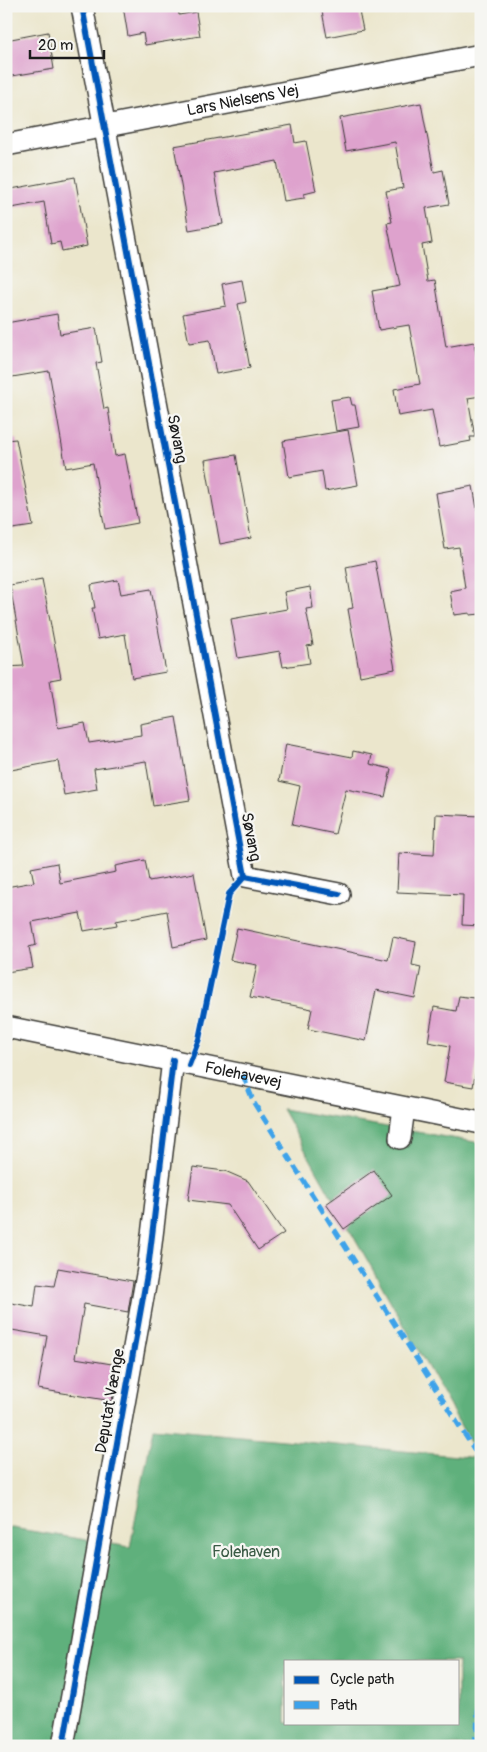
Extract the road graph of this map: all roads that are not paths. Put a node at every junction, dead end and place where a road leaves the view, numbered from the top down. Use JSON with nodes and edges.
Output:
{"nodes":[{"id":1,"x":82,"y":6,"type":"edge"},
{"id":2,"x":481,"y":55,"type":"edge"},
{"id":3,"x":106,"y":127,"type":"junction"},
{"id":4,"x":6,"y":145,"type":"edge"},
{"id":5,"x":339,"y":894,"type":"dead end"},
{"id":6,"x":6,"y":1027,"type":"edge"},
{"id":7,"x":173,"y":1060,"type":"junction"},
{"id":8,"x":404,"y":1108,"type":"junction"},
{"id":9,"x":481,"y":1123,"type":"edge"},
{"id":10,"x":400,"y":1138,"type":"dead end"},
{"id":11,"x":63,"y":1746,"type":"edge"}],
"edges":[{"from":1,"to":3,"type":"street","name":"Søvang"},
{"from":2,"to":3,"type":"street","name":"Lars Nielsens Vej"},
{"from":3,"to":4,"type":"street","name":"Lars Nielsens Vej"},
{"from":3,"to":5,"type":"street","name":"Søvang"},
{"from":6,"to":7,"type":"street","name":"Folehavevej"},
{"from":7,"to":8,"type":"street","name":"Folehavevej"},
{"from":7,"to":11,"type":"street","name":"Deputat Vænge"},
{"from":8,"to":9,"type":"street","name":"Folehavevej"},
{"from":8,"to":10,"type":"street"}]}
